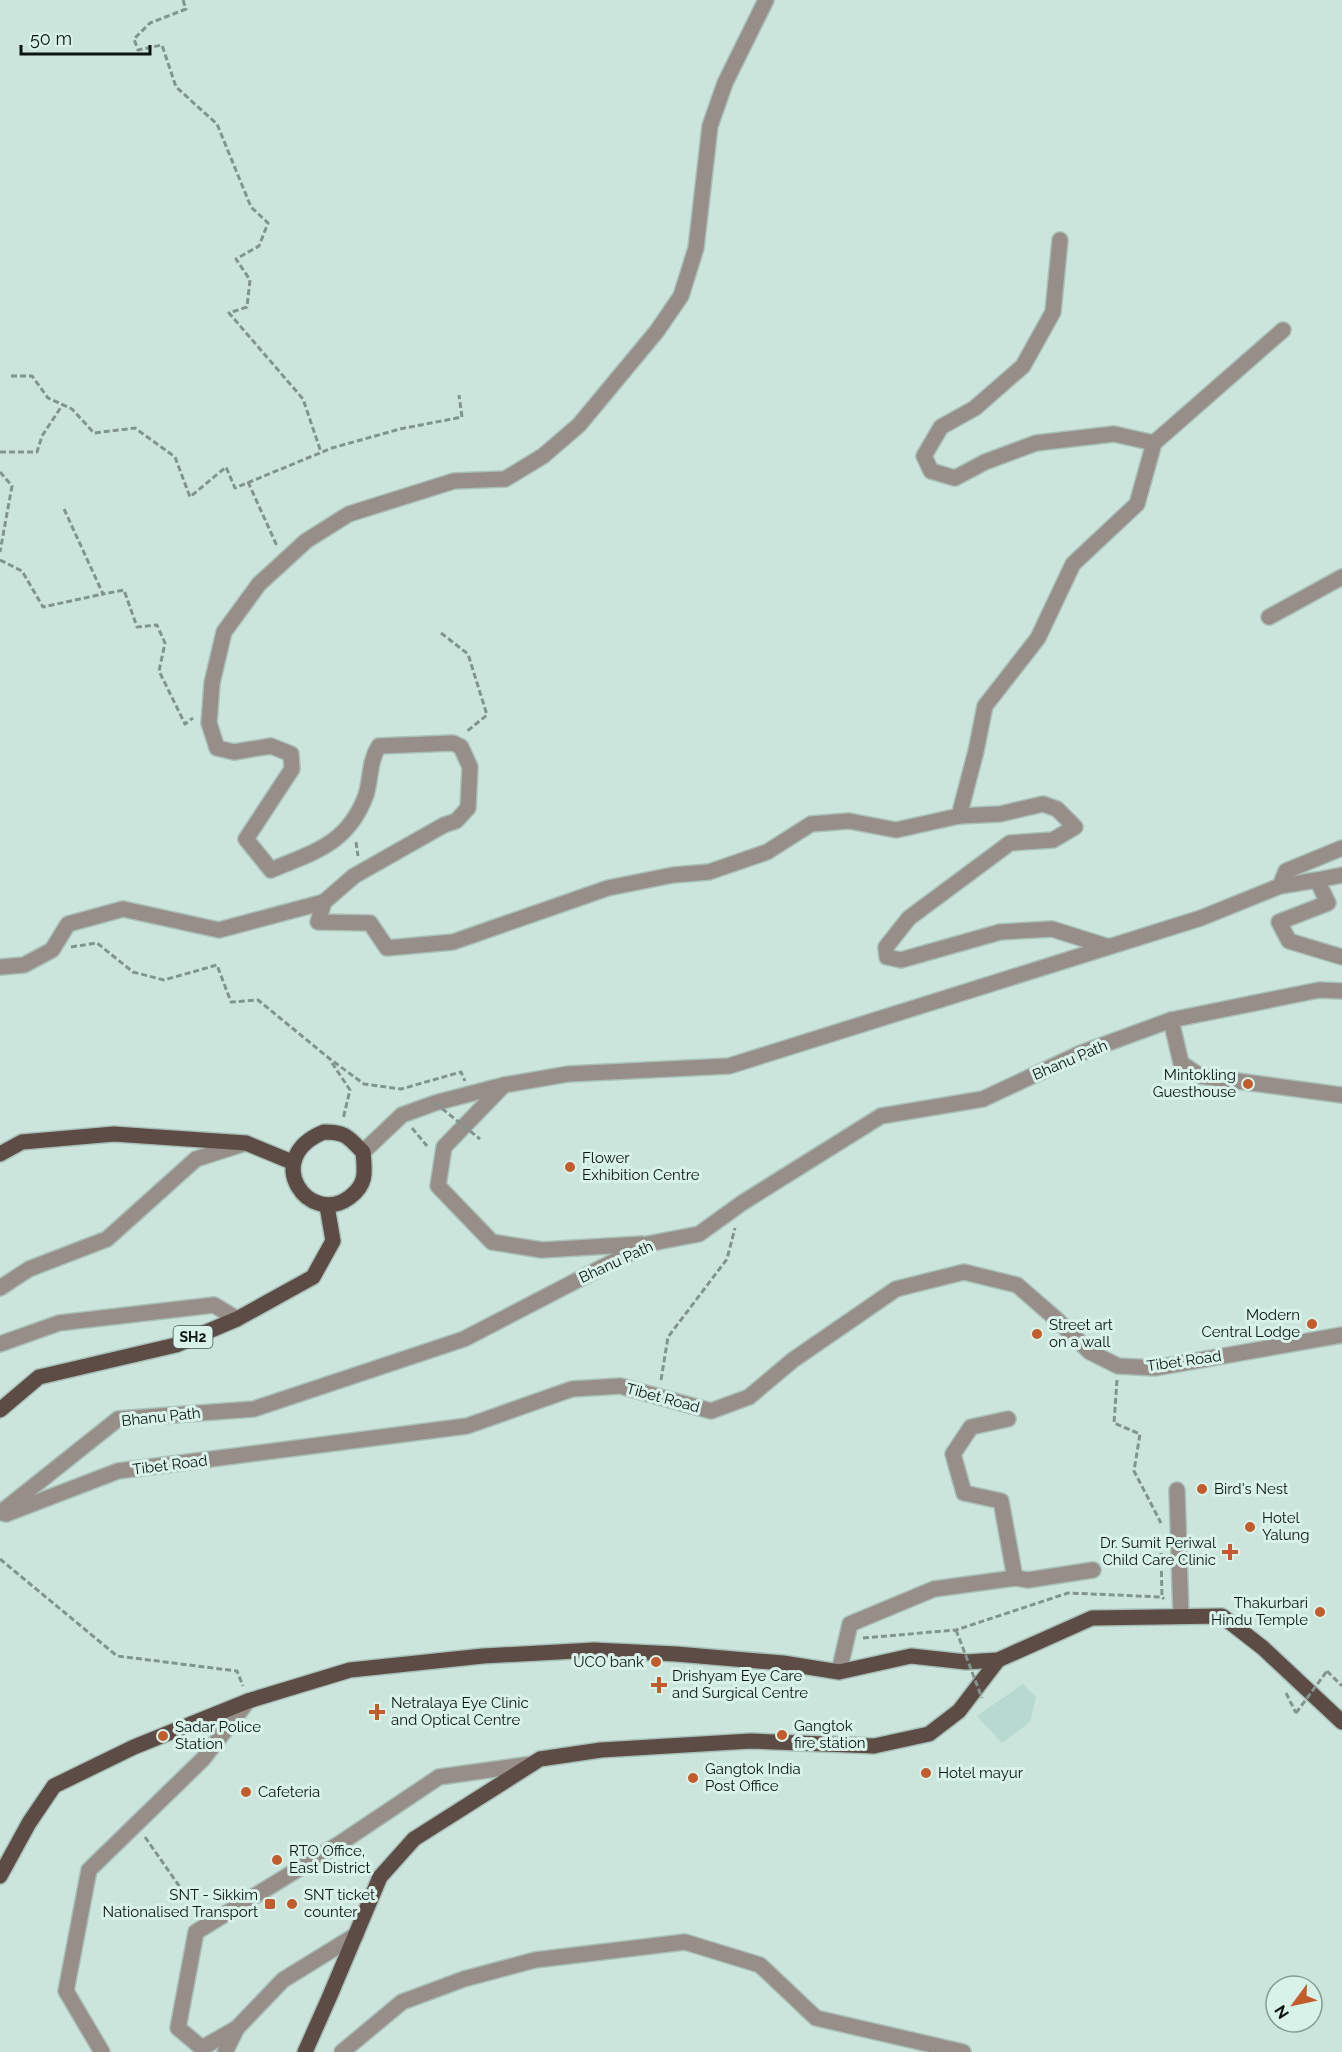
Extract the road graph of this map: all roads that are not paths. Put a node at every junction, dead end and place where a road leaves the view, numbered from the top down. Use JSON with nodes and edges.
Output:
{"nodes":[{"id":1,"x":766,"y":0,"type":"edge"},
{"id":2,"x":1060,"y":240,"type":"dead end"},
{"id":3,"x":1283,"y":330,"type":"dead end"},
{"id":4,"x":1154,"y":443,"type":"junction"},
{"id":5,"x":1342,"y":577,"type":"edge"},
{"id":6,"x":1269,"y":617,"type":"dead end"},
{"id":7,"x":959,"y":816,"type":"junction"},
{"id":8,"x":1342,"y":848,"type":"edge"},
{"id":9,"x":1342,"y":875,"type":"edge"},
{"id":10,"x":1317,"y":880,"type":"junction"},
{"id":11,"x":1280,"y":885,"type":"junction"},
{"id":12,"x":324,"y":902,"type":"junction"},
{"id":13,"x":1106,"y":946,"type":"junction"},
{"id":14,"x":1342,"y":957,"type":"edge"},
{"id":15,"x":0,"y":967,"type":"edge"},
{"id":16,"x":1342,"y":991,"type":"edge"},
{"id":17,"x":1171,"y":1020,"type":"junction"},
{"id":18,"x":504,"y":1085,"type":"junction"},
{"id":19,"x":1342,"y":1095,"type":"edge"},
{"id":20,"x":246,"y":1143,"type":"junction"},
{"id":21,"x":363,"y":1152,"type":"junction"},
{"id":22,"x":0,"y":1154,"type":"edge"},
{"id":23,"x":292,"y":1162,"type":"junction"},
{"id":24,"x":327,"y":1206,"type":"junction"},
{"id":25,"x":647,"y":1244,"type":"junction"},
{"id":26,"x":0,"y":1288,"type":"edge"},
{"id":27,"x":237,"y":1319,"type":"junction"},
{"id":28,"x":1342,"y":1335,"type":"edge"},
{"id":29,"x":0,"y":1344,"type":"edge"},
{"id":30,"x":0,"y":1410,"type":"edge"},
{"id":31,"x":1008,"y":1419,"type":"dead end"},
{"id":32,"x":1177,"y":1490,"type":"dead end"},
{"id":33,"x":0,"y":1515,"type":"edge"},
{"id":34,"x":1093,"y":1570,"type":"dead end"},
{"id":35,"x":1014,"y":1578,"type":"junction"},
{"id":36,"x":1181,"y":1616,"type":"junction"},
{"id":37,"x":998,"y":1660,"type":"junction"},
{"id":38,"x":839,"y":1672,"type":"junction"},
{"id":39,"x":248,"y":1701,"type":"junction"},
{"id":40,"x":1341,"y":1720,"type":"edge"},
{"id":41,"x":532,"y":1764,"type":"junction"},
{"id":42,"x":0,"y":1876,"type":"edge"},
{"id":43,"x":356,"y":1935,"type":"junction"},
{"id":44,"x":237,"y":2028,"type":"junction"},
{"id":45,"x":102,"y":2052,"type":"edge"},
{"id":46,"x":225,"y":2052,"type":"edge"},
{"id":47,"x":305,"y":2052,"type":"edge"},
{"id":48,"x":342,"y":2052,"type":"edge"},
{"id":49,"x":963,"y":2052,"type":"edge"}],
"edges":[{"from":1,"to":12,"type":"street"},
{"from":2,"to":4,"type":"street"},
{"from":3,"to":4,"type":"street"},
{"from":4,"to":7,"type":"street"},
{"from":5,"to":6,"type":"street"},
{"from":7,"to":12,"type":"street"},
{"from":7,"to":13,"type":"street"},
{"from":8,"to":11,"type":"street"},
{"from":9,"to":10,"type":"street"},
{"from":10,"to":11,"type":"street"},
{"from":10,"to":14,"type":"street"},
{"from":11,"to":13,"type":"street"},
{"from":12,"to":15,"type":"street"},
{"from":13,"to":18,"type":"street"},
{"from":16,"to":17,"type":"street","name":"Bhanu Path"},
{"from":17,"to":19,"type":"street"},
{"from":17,"to":25,"type":"street","name":"Bhanu Path"},
{"from":18,"to":21,"type":"street"},
{"from":18,"to":25,"type":"street"},
{"from":20,"to":22,"type":"main road"},
{"from":20,"to":23,"type":"main road"},
{"from":20,"to":26,"type":"street"},
{"from":21,"to":23,"type":"main road"},
{"from":21,"to":24,"type":"main road"},
{"from":23,"to":24,"type":"main road"},
{"from":24,"to":27,"type":"main road","number":"SH2"},
{"from":25,"to":33,"type":"street","name":"Bhanu Path"},
{"from":27,"to":29,"type":"street"},
{"from":27,"to":30,"type":"main road","number":"SH2"},
{"from":28,"to":33,"type":"street","name":"Tibet Road"},
{"from":31,"to":35,"type":"street"},
{"from":32,"to":36,"type":"street"},
{"from":34,"to":35,"type":"street"},
{"from":35,"to":38,"type":"street"},
{"from":36,"to":37,"type":"main road"},
{"from":36,"to":40,"type":"main road"},
{"from":37,"to":38,"type":"main road"},
{"from":37,"to":41,"type":"main road"},
{"from":38,"to":39,"type":"main road"},
{"from":39,"to":42,"type":"main road"},
{"from":39,"to":45,"type":"street"},
{"from":41,"to":43,"type":"main road"},
{"from":41,"to":44,"type":"street"},
{"from":43,"to":44,"type":"street"},
{"from":43,"to":47,"type":"main road"},
{"from":44,"to":46,"type":"street"},
{"from":48,"to":49,"type":"street"}]}
